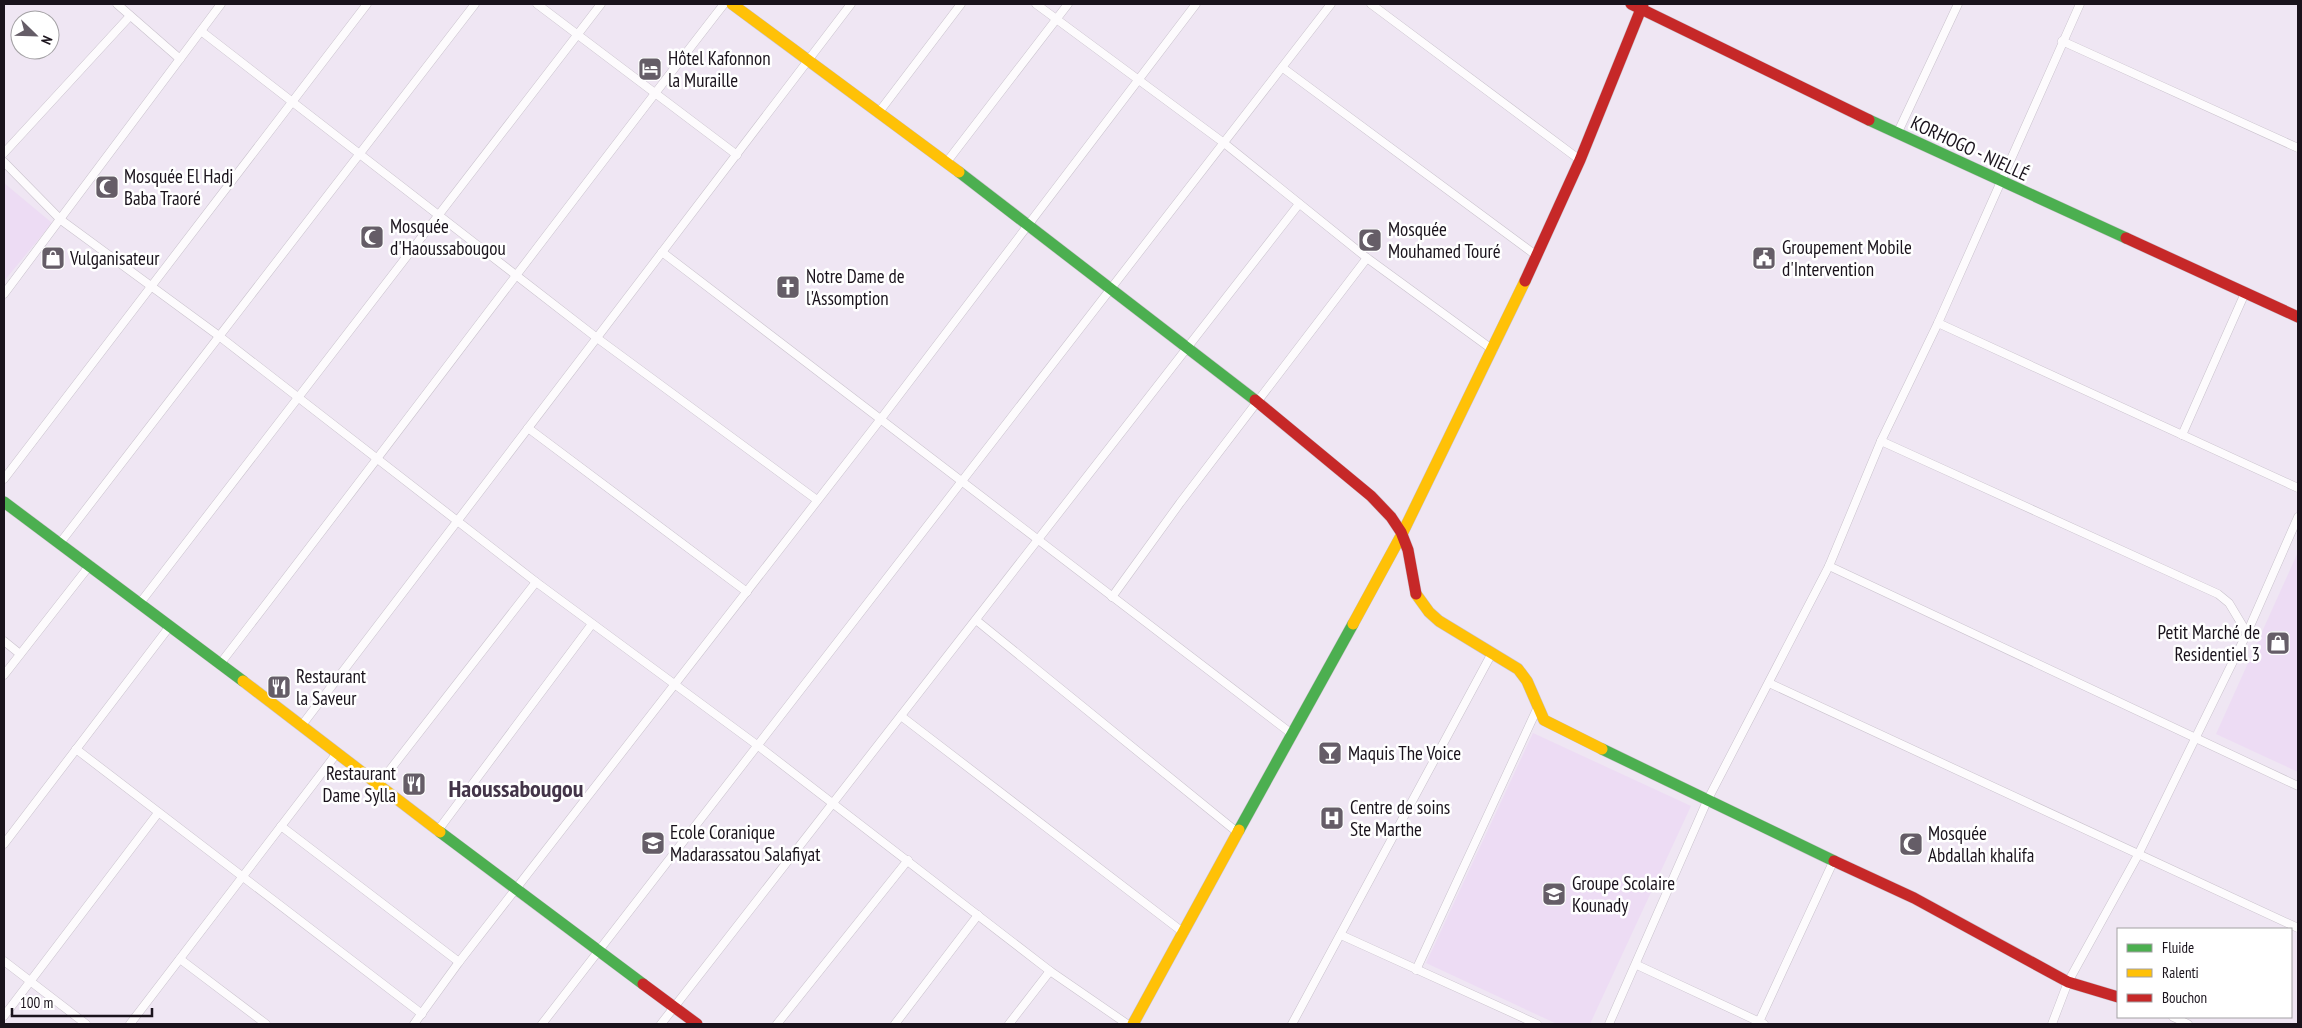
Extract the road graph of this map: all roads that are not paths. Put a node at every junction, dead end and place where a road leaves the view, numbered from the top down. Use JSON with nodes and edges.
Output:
{"nodes":[{"id":1,"x":117,"y":4,"type":"edge"},
{"id":2,"x":221,"y":4,"type":"edge"},
{"id":3,"x":367,"y":4,"type":"edge"},
{"id":4,"x":475,"y":4,"type":"edge"},
{"id":5,"x":537,"y":4,"type":"edge"},
{"id":6,"x":601,"y":4,"type":"edge"},
{"id":7,"x":724,"y":4,"type":"edge"},
{"id":8,"x":732,"y":4,"type":"edge"},
{"id":9,"x":851,"y":4,"type":"edge"},
{"id":10,"x":962,"y":4,"type":"edge"},
{"id":11,"x":1036,"y":4,"type":"edge"},
{"id":12,"x":1068,"y":4,"type":"edge"},
{"id":13,"x":1196,"y":4,"type":"edge"},
{"id":14,"x":1332,"y":4,"type":"edge"},
{"id":15,"x":1371,"y":4,"type":"edge"},
{"id":16,"x":1958,"y":4,"type":"edge"},
{"id":17,"x":2080,"y":4,"type":"edge"},
{"id":18,"x":1638,"y":5,"type":"edge"},
{"id":19,"x":130,"y":16,"type":"junction"},
{"id":20,"x":1056,"y":19,"type":"junction"},
{"id":21,"x":201,"y":31,"type":"junction"},
{"id":22,"x":577,"y":35,"type":"junction"},
{"id":23,"x":2062,"y":41,"type":"junction"},
{"id":24,"x":180,"y":59,"type":"junction"},
{"id":25,"x":808,"y":60,"type":"junction"},
{"id":26,"x":1283,"y":68,"type":"junction"},
{"id":27,"x":1139,"y":79,"type":"junction"},
{"id":28,"x":654,"y":93,"type":"junction"},
{"id":29,"x":292,"y":102,"type":"junction"},
{"id":30,"x":879,"y":112,"type":"junction"},
{"id":31,"x":1897,"y":134,"type":"junction"},
{"id":32,"x":1224,"y":143,"type":"junction"},
{"id":33,"x":2298,"y":148,"type":"edge"},
{"id":34,"x":4,"y":153,"type":"edge"},
{"id":35,"x":360,"y":154,"type":"junction"},
{"id":36,"x":737,"y":155,"type":"junction"},
{"id":37,"x":1580,"y":160,"type":"junction"},
{"id":38,"x":4,"y":162,"type":"edge"},
{"id":39,"x":946,"y":163,"type":"junction"},
{"id":40,"x":2000,"y":182,"type":"junction"},
{"id":41,"x":1299,"y":204,"type":"junction"},
{"id":42,"x":439,"y":215,"type":"junction"},
{"id":43,"x":61,"y":220,"type":"junction"},
{"id":44,"x":1028,"y":226,"type":"junction"},
{"id":45,"x":662,"y":252,"type":"junction"},
{"id":46,"x":1537,"y":256,"type":"junction"},
{"id":47,"x":1368,"y":258,"type":"junction"},
{"id":48,"x":514,"y":274,"type":"junction"},
{"id":49,"x":152,"y":286,"type":"junction"},
{"id":50,"x":1111,"y":290,"type":"junction"},
{"id":51,"x":2245,"y":293,"type":"junction"},
{"id":52,"x":4,"y":294,"type":"edge"},
{"id":53,"x":2298,"y":317,"type":"edge"},
{"id":54,"x":1938,"y":323,"type":"junction"},
{"id":55,"x":219,"y":336,"type":"junction"},
{"id":56,"x":596,"y":338,"type":"junction"},
{"id":57,"x":1186,"y":346,"type":"junction"},
{"id":58,"x":1493,"y":350,"type":"junction"},
{"id":59,"x":297,"y":398,"type":"junction"},
{"id":60,"x":1257,"y":402,"type":"junction"},
{"id":61,"x":880,"y":420,"type":"junction"},
{"id":62,"x":528,"y":428,"type":"junction"},
{"id":63,"x":2182,"y":435,"type":"junction"},
{"id":64,"x":1881,"y":441,"type":"junction"},
{"id":65,"x":378,"y":458,"type":"junction"},
{"id":66,"x":4,"y":479,"type":"edge"},
{"id":67,"x":961,"y":482,"type":"junction"},
{"id":68,"x":2298,"y":488,"type":"edge"},
{"id":69,"x":816,"y":500,"type":"junction"},
{"id":70,"x":4,"y":502,"type":"edge"},
{"id":71,"x":2298,"y":517,"type":"edge"},
{"id":72,"x":457,"y":520,"type":"junction"},
{"id":73,"x":1402,"y":534,"type":"junction"},
{"id":74,"x":1038,"y":540,"type":"junction"},
{"id":75,"x":60,"y":543,"type":"junction"},
{"id":76,"x":90,"y":565,"type":"junction"},
{"id":77,"x":1829,"y":566,"type":"junction"},
{"id":78,"x":536,"y":582,"type":"junction"},
{"id":79,"x":747,"y":592,"type":"junction"},
{"id":80,"x":1112,"y":597,"type":"junction"},
{"id":81,"x":140,"y":603,"type":"junction"},
{"id":82,"x":976,"y":620,"type":"junction"},
{"id":83,"x":592,"y":624,"type":"junction"},
{"id":84,"x":170,"y":626,"type":"junction"},
{"id":85,"x":2247,"y":632,"type":"junction"},
{"id":86,"x":4,"y":641,"type":"edge"},
{"id":87,"x":1492,"y":653,"type":"junction"},
{"id":88,"x":20,"y":654,"type":"junction"},
{"id":89,"x":220,"y":664,"type":"junction"},
{"id":90,"x":4,"y":675,"type":"edge"},
{"id":91,"x":1769,"y":683,"type":"junction"},
{"id":92,"x":674,"y":686,"type":"junction"},
{"id":93,"x":1536,"y":709,"type":"junction"},
{"id":94,"x":901,"y":716,"type":"junction"},
{"id":95,"x":302,"y":725,"type":"junction"},
{"id":96,"x":1292,"y":734,"type":"junction"},
{"id":97,"x":2194,"y":737,"type":"junction"},
{"id":98,"x":757,"y":745,"type":"junction"},
{"id":99,"x":76,"y":749,"type":"junction"},
{"id":100,"x":337,"y":753,"type":"junction"},
{"id":101,"x":379,"y":784,"type":"junction"},
{"id":102,"x":2298,"y":786,"type":"edge"},
{"id":103,"x":1707,"y":801,"type":"junction"},
{"id":104,"x":832,"y":804,"type":"junction"},
{"id":105,"x":158,"y":813,"type":"junction"},
{"id":106,"x":281,"y":826,"type":"junction"},
{"id":107,"x":439,"y":829,"type":"junction"},
{"id":108,"x":1237,"y":832,"type":"junction"},
{"id":109,"x":4,"y":844,"type":"edge"},
{"id":110,"x":2138,"y":855,"type":"junction"},
{"id":111,"x":908,"y":860,"type":"junction"},
{"id":112,"x":1834,"y":860,"type":"junction"},
{"id":113,"x":242,"y":877,"type":"junction"},
{"id":114,"x":516,"y":890,"type":"junction"},
{"id":115,"x":978,"y":915,"type":"junction"},
{"id":116,"x":2298,"y":928,"type":"edge"},
{"id":117,"x":1184,"y":933,"type":"junction"},
{"id":118,"x":1341,"y":934,"type":"junction"},
{"id":119,"x":597,"y":951,"type":"junction"},
{"id":120,"x":180,"y":958,"type":"junction"},
{"id":121,"x":4,"y":961,"type":"edge"},
{"id":122,"x":459,"y":962,"type":"junction"},
{"id":123,"x":1637,"y":965,"type":"junction"},
{"id":124,"x":1416,"y":970,"type":"junction"},
{"id":125,"x":1050,"y":971,"type":"junction"},
{"id":126,"x":30,"y":981,"type":"junction"},
{"id":127,"x":2068,"y":982,"type":"junction"},
{"id":128,"x":2117,"y":997,"type":"edge"},
{"id":129,"x":674,"y":1007,"type":"junction"},
{"id":130,"x":422,"y":1014,"type":"junction"},
{"id":131,"x":4,"y":1016,"type":"edge"},
{"id":132,"x":2175,"y":1018,"type":"edge"},
{"id":133,"x":1761,"y":1023,"type":"edge"},
{"id":134,"x":86,"y":1024,"type":"edge"},
{"id":135,"x":130,"y":1024,"type":"edge"},
{"id":136,"x":266,"y":1024,"type":"edge"},
{"id":137,"x":414,"y":1024,"type":"edge"},
{"id":138,"x":542,"y":1024,"type":"edge"},
{"id":139,"x":661,"y":1024,"type":"edge"},
{"id":140,"x":697,"y":1024,"type":"edge"},
{"id":141,"x":777,"y":1024,"type":"edge"},
{"id":142,"x":895,"y":1024,"type":"edge"},
{"id":143,"x":1009,"y":1024,"type":"edge"},
{"id":144,"x":1128,"y":1024,"type":"edge"},
{"id":145,"x":1133,"y":1024,"type":"edge"},
{"id":146,"x":1292,"y":1024,"type":"edge"},
{"id":147,"x":1537,"y":1024,"type":"edge"},
{"id":148,"x":1609,"y":1024,"type":"edge"},
{"id":149,"x":2052,"y":1024,"type":"edge"},
{"id":150,"x":2188,"y":1024,"type":"edge"}],
"edges":[{"from":1,"to":19,"type":"street"},
{"from":2,"to":21,"type":"street"},
{"from":3,"to":29,"type":"street"},
{"from":4,"to":35,"type":"street"},
{"from":5,"to":22,"type":"street"},
{"from":6,"to":22,"type":"street"},
{"from":7,"to":28,"type":"street"},
{"from":8,"to":25,"type":"street"},
{"from":9,"to":25,"type":"street"},
{"from":10,"to":30,"type":"street"},
{"from":11,"to":20,"type":"street"},
{"from":12,"to":20,"type":"street"},
{"from":13,"to":27,"type":"street"},
{"from":14,"to":26,"type":"street"},
{"from":15,"to":37,"type":"street"},
{"from":16,"to":31,"type":"street"},
{"from":17,"to":23,"type":"street"},
{"from":18,"to":31,"type":"street","name":"KORHOGO - NIELLÉ"},
{"from":18,"to":37,"type":"street"},
{"from":19,"to":24,"type":"street"},
{"from":19,"to":34,"type":"street"},
{"from":20,"to":27,"type":"street"},
{"from":20,"to":39,"type":"street"},
{"from":21,"to":24,"type":"street"},
{"from":21,"to":29,"type":"street"},
{"from":22,"to":28,"type":"street"},
{"from":22,"to":42,"type":"street"},
{"from":23,"to":33,"type":"street"},
{"from":23,"to":40,"type":"street"},
{"from":24,"to":43,"type":"street"},
{"from":25,"to":30,"type":"street"},
{"from":25,"to":36,"type":"street"},
{"from":26,"to":32,"type":"street"},
{"from":26,"to":46,"type":"street"},
{"from":27,"to":32,"type":"street"},
{"from":27,"to":44,"type":"street"},
{"from":28,"to":36,"type":"street"},
{"from":28,"to":48,"type":"street"},
{"from":29,"to":35,"type":"street"},
{"from":29,"to":49,"type":"street"},
{"from":30,"to":39,"type":"street"},
{"from":31,"to":40,"type":"street","name":"KORHOGO - NIELLÉ"},
{"from":32,"to":41,"type":"street"},
{"from":32,"to":50,"type":"street"},
{"from":35,"to":42,"type":"street"},
{"from":35,"to":55,"type":"street"},
{"from":36,"to":45,"type":"street"},
{"from":37,"to":46,"type":"street"},
{"from":38,"to":43,"type":"street"},
{"from":39,"to":44,"type":"street"},
{"from":40,"to":51,"type":"street","name":"KORHOGO - NIELLÉ"},
{"from":40,"to":54,"type":"street"},
{"from":41,"to":47,"type":"street"},
{"from":41,"to":57,"type":"street"},
{"from":42,"to":48,"type":"street"},
{"from":42,"to":59,"type":"street"},
{"from":43,"to":49,"type":"street"},
{"from":43,"to":52,"type":"street"},
{"from":44,"to":50,"type":"street"},
{"from":44,"to":61,"type":"street"},
{"from":45,"to":56,"type":"street"},
{"from":45,"to":61,"type":"street"},
{"from":46,"to":58,"type":"street"},
{"from":47,"to":58,"type":"street"},
{"from":47,"to":60,"type":"street"},
{"from":48,"to":56,"type":"street"},
{"from":48,"to":65,"type":"street"},
{"from":49,"to":55,"type":"street"},
{"from":49,"to":66,"type":"street"},
{"from":50,"to":57,"type":"street"},
{"from":50,"to":67,"type":"street"},
{"from":51,"to":53,"type":"street","name":"KORHOGO - NIELLÉ"},
{"from":51,"to":63,"type":"street"},
{"from":54,"to":63,"type":"street"},
{"from":54,"to":64,"type":"street"},
{"from":55,"to":59,"type":"street"},
{"from":55,"to":75,"type":"street"},
{"from":56,"to":62,"type":"street"},
{"from":56,"to":69,"type":"street"},
{"from":57,"to":60,"type":"street"},
{"from":57,"to":74,"type":"street"},
{"from":58,"to":73,"type":"street"},
{"from":59,"to":65,"type":"street"},
{"from":59,"to":81,"type":"street"},
{"from":60,"to":73,"type":"street"},
{"from":60,"to":80,"type":"street"},
{"from":61,"to":67,"type":"street"},
{"from":61,"to":69,"type":"street"},
{"from":62,"to":72,"type":"street"},
{"from":62,"to":79,"type":"street"},
{"from":63,"to":68,"type":"street"},
{"from":64,"to":77,"type":"street"},
{"from":64,"to":85,"type":"street"},
{"from":65,"to":72,"type":"street"},
{"from":65,"to":89,"type":"street"},
{"from":67,"to":74,"type":"street"},
{"from":67,"to":98,"type":"street"},
{"from":69,"to":79,"type":"street"},
{"from":70,"to":75,"type":"street"},
{"from":71,"to":85,"type":"street"},
{"from":72,"to":78,"type":"street"},
{"from":72,"to":95,"type":"street"},
{"from":73,"to":87,"type":"street"},
{"from":73,"to":96,"type":"street"},
{"from":74,"to":80,"type":"street"},
{"from":74,"to":82,"type":"street"},
{"from":75,"to":76,"type":"street"},
{"from":76,"to":81,"type":"street"},
{"from":76,"to":88,"type":"street"},
{"from":77,"to":91,"type":"street"},
{"from":77,"to":97,"type":"street"},
{"from":78,"to":83,"type":"street"},
{"from":78,"to":101,"type":"street"},
{"from":79,"to":92,"type":"street"},
{"from":80,"to":96,"type":"street"},
{"from":81,"to":84,"type":"street"},
{"from":82,"to":94,"type":"street"},
{"from":82,"to":108,"type":"street"},
{"from":83,"to":92,"type":"street"},
{"from":83,"to":107,"type":"street"},
{"from":84,"to":89,"type":"street"},
{"from":84,"to":99,"type":"street"},
{"from":85,"to":97,"type":"street"},
{"from":86,"to":88,"type":"street"},
{"from":87,"to":93,"type":"street"},
{"from":87,"to":118,"type":"street"},
{"from":88,"to":90,"type":"street"},
{"from":89,"to":95,"type":"street"},
{"from":91,"to":103,"type":"street"},
{"from":91,"to":110,"type":"street"},
{"from":92,"to":98,"type":"street"},
{"from":92,"to":114,"type":"street"},
{"from":93,"to":103,"type":"street"},
{"from":93,"to":124,"type":"street"},
{"from":94,"to":104,"type":"street"},
{"from":94,"to":117,"type":"street"},
{"from":95,"to":100,"type":"street"},
{"from":96,"to":108,"type":"street"},
{"from":97,"to":102,"type":"street"},
{"from":97,"to":110,"type":"street"},
{"from":98,"to":104,"type":"street"},
{"from":98,"to":119,"type":"street"},
{"from":99,"to":105,"type":"street"},
{"from":99,"to":109,"type":"street"},
{"from":100,"to":101,"type":"street"},
{"from":100,"to":106,"type":"street"},
{"from":101,"to":107,"type":"street"},
{"from":103,"to":112,"type":"street"},
{"from":103,"to":123,"type":"street"},
{"from":104,"to":111,"type":"street"},
{"from":104,"to":129,"type":"street"},
{"from":105,"to":113,"type":"street"},
{"from":105,"to":126,"type":"street"},
{"from":106,"to":113,"type":"street"},
{"from":106,"to":122,"type":"street"},
{"from":107,"to":114,"type":"street"},
{"from":108,"to":117,"type":"street"},
{"from":110,"to":116,"type":"street"},
{"from":110,"to":127,"type":"street"},
{"from":111,"to":115,"type":"street"},
{"from":111,"to":141,"type":"street"},
{"from":112,"to":127,"type":"street"},
{"from":112,"to":133,"type":"street"},
{"from":113,"to":120,"type":"street"},
{"from":113,"to":130,"type":"street"},
{"from":114,"to":119,"type":"street"},
{"from":114,"to":122,"type":"street"},
{"from":115,"to":125,"type":"street"},
{"from":115,"to":142,"type":"street"},
{"from":117,"to":145,"type":"street"},
{"from":118,"to":124,"type":"street"},
{"from":118,"to":146,"type":"street"},
{"from":119,"to":129,"type":"street"},
{"from":119,"to":138,"type":"street"},
{"from":120,"to":135,"type":"street"},
{"from":120,"to":136,"type":"street"},
{"from":121,"to":126,"type":"street"},
{"from":122,"to":130,"type":"street"},
{"from":123,"to":133,"type":"street"},
{"from":123,"to":148,"type":"street"},
{"from":124,"to":147,"type":"street"},
{"from":125,"to":143,"type":"street"},
{"from":125,"to":144,"type":"street"},
{"from":126,"to":131,"type":"street"},
{"from":126,"to":134,"type":"street"},
{"from":127,"to":128,"type":"street"},
{"from":127,"to":149,"type":"street"},
{"from":129,"to":139,"type":"street"},
{"from":129,"to":140,"type":"street"},
{"from":130,"to":137,"type":"street"},
{"from":132,"to":150,"type":"street"}]}
